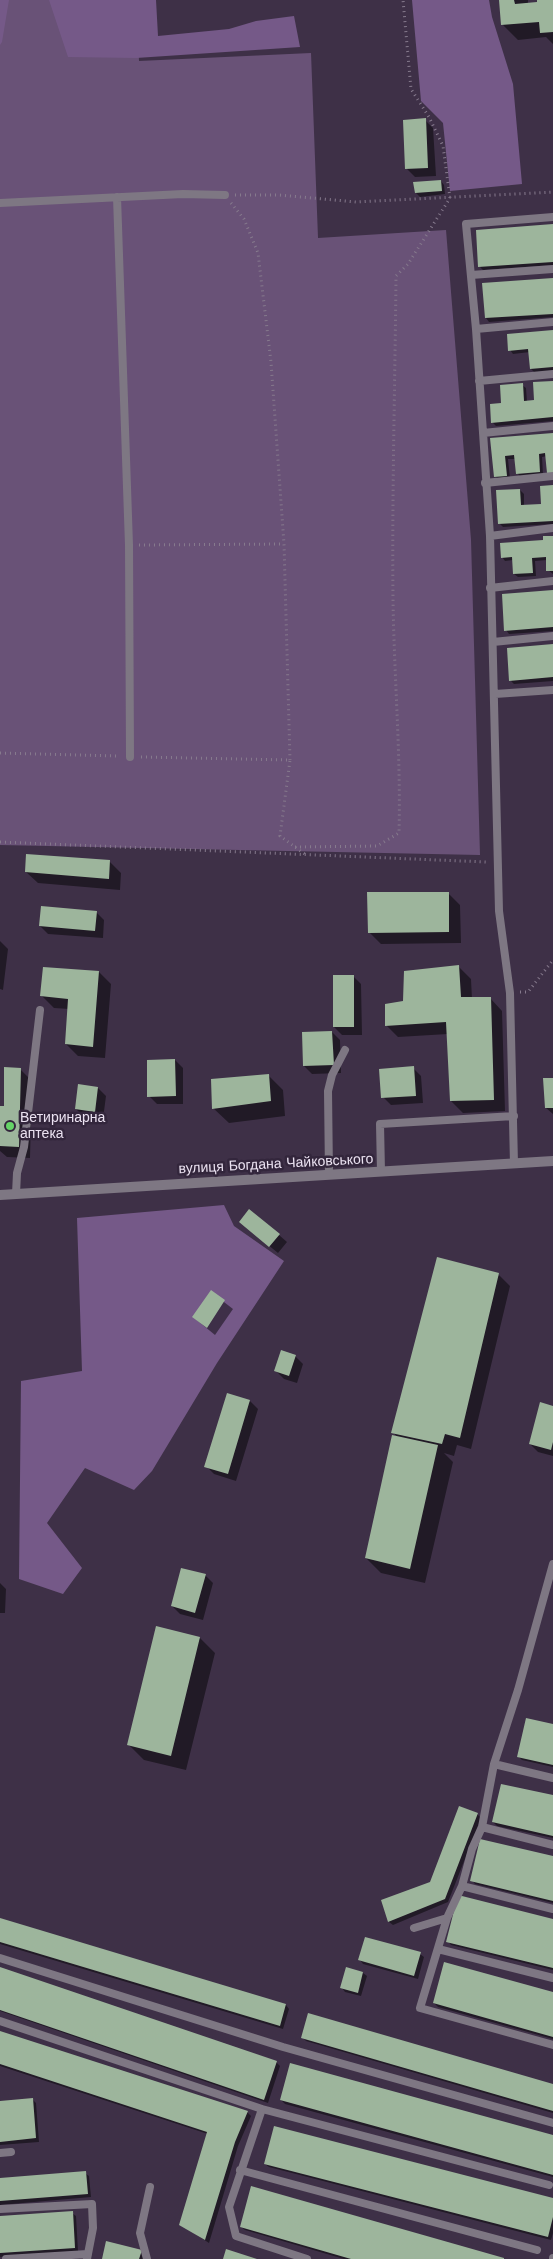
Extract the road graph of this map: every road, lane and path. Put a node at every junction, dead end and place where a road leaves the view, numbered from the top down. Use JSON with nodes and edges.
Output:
{"nodes":[{"id":1,"x":403,"y":0,"type":"edge"},
{"id":2,"x":553,"y":192,"type":"edge"},
{"id":3,"x":225,"y":195,"type":"junction"},
{"id":4,"x":117,"y":198,"type":"junction"},
{"id":5,"x":450,"y":198,"type":"junction"},
{"id":6,"x":0,"y":203,"type":"edge"},
{"id":7,"x":553,"y":217,"type":"edge"},
{"id":8,"x":553,"y":269,"type":"edge"},
{"id":9,"x":471,"y":275,"type":"junction"},
{"id":10,"x":553,"y":322,"type":"edge"},
{"id":11,"x":476,"y":329,"type":"junction"},
{"id":12,"x":553,"y":374,"type":"edge"},
{"id":13,"x":480,"y":380,"type":"junction"},
{"id":14,"x":553,"y":426,"type":"edge"},
{"id":15,"x":483,"y":433,"type":"junction"},
{"id":16,"x":553,"y":476,"type":"edge"},
{"id":17,"x":485,"y":483,"type":"junction"},
{"id":18,"x":553,"y":528,"type":"edge"},
{"id":19,"x":490,"y":536,"type":"junction"},
{"id":20,"x":284,"y":544,"type":"junction"},
{"id":21,"x":128,"y":545,"type":"junction"},
{"id":22,"x":553,"y":581,"type":"edge"},
{"id":23,"x":490,"y":588,"type":"junction"},
{"id":24,"x":553,"y":636,"type":"edge"},
{"id":25,"x":494,"y":642,"type":"junction"},
{"id":26,"x":553,"y":690,"type":"edge"},
{"id":27,"x":495,"y":694,"type":"junction"},
{"id":28,"x":0,"y":753,"type":"edge"},
{"id":29,"x":130,"y":757,"type":"junction"},
{"id":30,"x":290,"y":760,"type":"junction"},
{"id":31,"x":0,"y":842,"type":"edge"},
{"id":32,"x":295,"y":847,"type":"junction"},
{"id":33,"x":307,"y":856,"type":"junction"},
{"id":34,"x":498,"y":862,"type":"junction"},
{"id":35,"x":553,"y":960,"type":"edge"},
{"id":36,"x":510,"y":993,"type":"junction"},
{"id":37,"x":40,"y":1010,"type":"dead end"},
{"id":38,"x":345,"y":1050,"type":"dead end"},
{"id":39,"x":514,"y":1116,"type":"junction"},
{"id":40,"x":553,"y":1161,"type":"edge"},
{"id":41,"x":514,"y":1164,"type":"junction"},
{"id":42,"x":381,"y":1172,"type":"junction"},
{"id":43,"x":329,"y":1175,"type":"junction"},
{"id":44,"x":16,"y":1194,"type":"junction"},
{"id":45,"x":0,"y":1195,"type":"edge"},
{"id":46,"x":553,"y":1564,"type":"edge"},
{"id":47,"x":494,"y":1764,"type":"junction"},
{"id":48,"x":553,"y":1778,"type":"edge"},
{"id":49,"x":482,"y":1828,"type":"junction"},
{"id":50,"x":553,"y":1845,"type":"edge"},
{"id":51,"x":462,"y":1886,"type":"junction"},
{"id":52,"x":553,"y":1909,"type":"edge"},
{"id":53,"x":447,"y":1918,"type":"junction"},
{"id":54,"x":414,"y":1928,"type":"dead end"},
{"id":55,"x":438,"y":1949,"type":"junction"},
{"id":56,"x":0,"y":1958,"type":"edge"},
{"id":57,"x":553,"y":1978,"type":"edge"},
{"id":58,"x":0,"y":2021,"type":"edge"},
{"id":59,"x":553,"y":2045,"type":"edge"},
{"id":60,"x":262,"y":2109,"type":"junction"},
{"id":61,"x":553,"y":2123,"type":"edge"},
{"id":62,"x":10,"y":2152,"type":"dead end"},
{"id":63,"x":0,"y":2153,"type":"edge"},
{"id":64,"x":240,"y":2170,"type":"junction"},
{"id":65,"x":549,"y":2185,"type":"dead end"},
{"id":66,"x":150,"y":2187,"type":"dead end"},
{"id":67,"x":0,"y":2209,"type":"edge"},
{"id":68,"x":537,"y":2250,"type":"dead end"},
{"id":69,"x":87,"y":2256,"type":"edge"},
{"id":70,"x":6,"y":2259,"type":"edge"},
{"id":71,"x":147,"y":2259,"type":"edge"},
{"id":72,"x":306,"y":2259,"type":"edge"}],
"edges":[{"from":1,"to":5,"type":"path"},
{"from":2,"to":5,"type":"path"},
{"from":3,"to":4,"type":"lane"},
{"from":3,"to":5,"type":"path"},
{"from":3,"to":20,"type":"path"},
{"from":4,"to":6,"type":"lane"},
{"from":4,"to":21,"type":"lane"},
{"from":5,"to":32,"type":"path"},
{"from":7,"to":9,"type":"lane"},
{"from":8,"to":9,"type":"lane"},
{"from":9,"to":11,"type":"lane"},
{"from":10,"to":11,"type":"lane"},
{"from":11,"to":13,"type":"lane"},
{"from":12,"to":13,"type":"lane"},
{"from":13,"to":15,"type":"lane"},
{"from":14,"to":15,"type":"lane"},
{"from":15,"to":17,"type":"lane"},
{"from":16,"to":17,"type":"lane"},
{"from":17,"to":19,"type":"lane"},
{"from":18,"to":19,"type":"lane"},
{"from":19,"to":23,"type":"lane"},
{"from":20,"to":21,"type":"path"},
{"from":20,"to":30,"type":"path"},
{"from":21,"to":29,"type":"lane"},
{"from":22,"to":23,"type":"lane"},
{"from":23,"to":25,"type":"lane"},
{"from":24,"to":25,"type":"lane"},
{"from":25,"to":27,"type":"lane"},
{"from":26,"to":27,"type":"lane"},
{"from":27,"to":34,"type":"lane"},
{"from":28,"to":29,"type":"path"},
{"from":29,"to":30,"type":"path"},
{"from":30,"to":32,"type":"path"},
{"from":31,"to":33,"type":"path"},
{"from":32,"to":33,"type":"path"},
{"from":33,"to":34,"type":"path"},
{"from":34,"to":36,"type":"lane"},
{"from":35,"to":36,"type":"path"},
{"from":36,"to":39,"type":"lane"},
{"from":37,"to":44,"type":"lane"},
{"from":38,"to":43,"type":"lane"},
{"from":39,"to":41,"type":"lane"},
{"from":39,"to":42,"type":"lane"},
{"from":40,"to":41,"type":"street","name":"вулиця Богдана Чайковського"},
{"from":41,"to":42,"type":"street","name":"вулиця Богдана Чайковського"},
{"from":42,"to":43,"type":"street","name":"вулиця Богдана Чайковського"},
{"from":43,"to":44,"type":"street","name":"вулиця Богдана Чайковського"},
{"from":44,"to":45,"type":"street","name":"вулиця Богдана Чайковського"},
{"from":46,"to":47,"type":"lane"},
{"from":47,"to":48,"type":"lane"},
{"from":47,"to":49,"type":"lane"},
{"from":49,"to":50,"type":"lane"},
{"from":49,"to":51,"type":"lane"},
{"from":51,"to":52,"type":"lane"},
{"from":51,"to":53,"type":"lane"},
{"from":53,"to":54,"type":"lane"},
{"from":53,"to":55,"type":"lane"},
{"from":55,"to":57,"type":"lane"},
{"from":55,"to":59,"type":"lane"},
{"from":56,"to":61,"type":"lane"},
{"from":58,"to":60,"type":"lane"},
{"from":60,"to":64,"type":"lane"},
{"from":60,"to":65,"type":"lane"},
{"from":62,"to":63,"type":"lane"},
{"from":64,"to":68,"type":"lane"},
{"from":64,"to":72,"type":"lane"},
{"from":66,"to":71,"type":"lane"},
{"from":67,"to":69,"type":"lane"},
{"from":69,"to":70,"type":"lane"}]}
